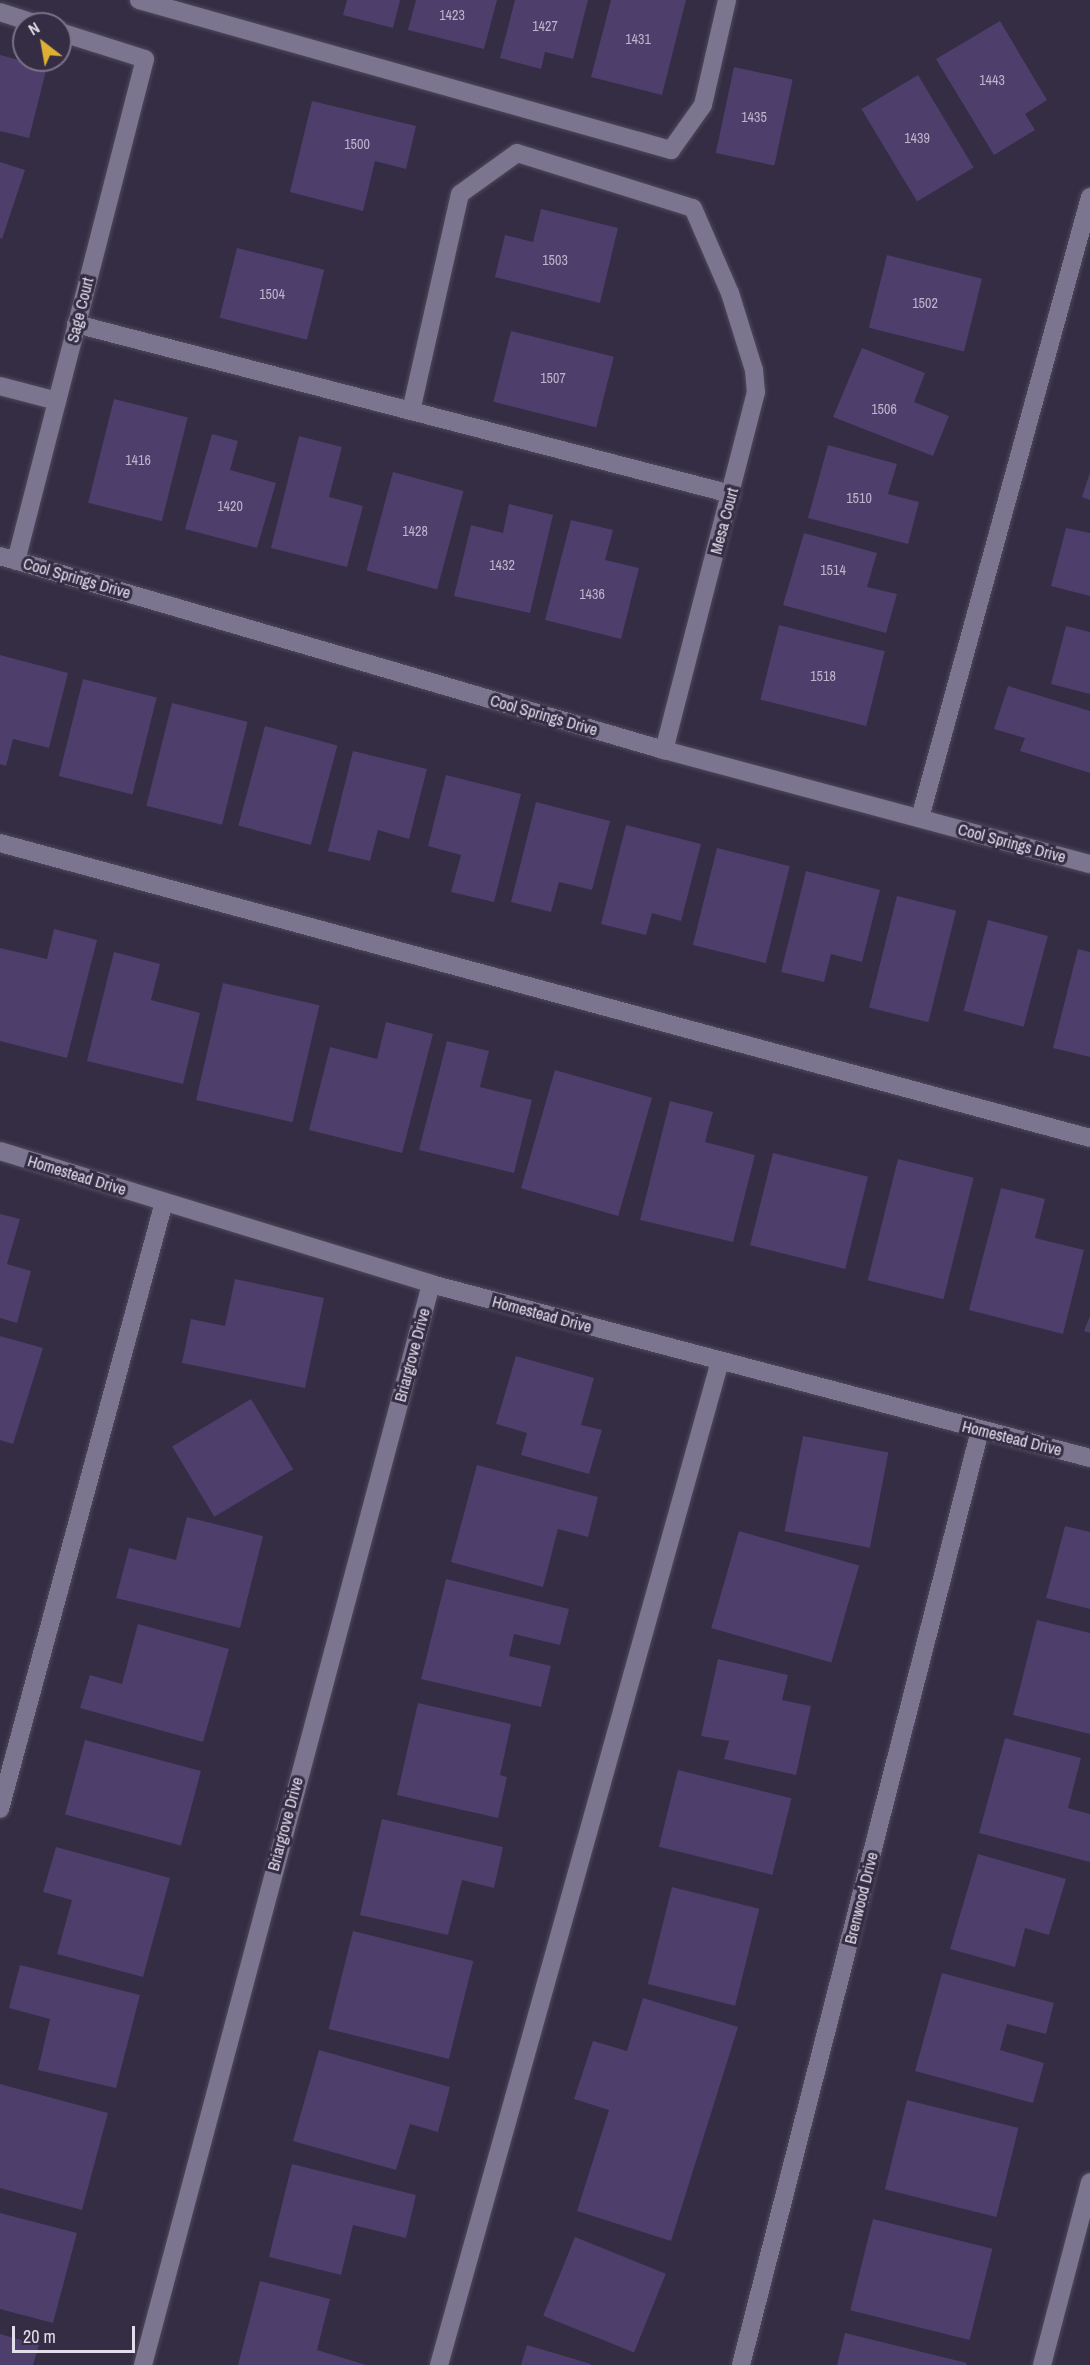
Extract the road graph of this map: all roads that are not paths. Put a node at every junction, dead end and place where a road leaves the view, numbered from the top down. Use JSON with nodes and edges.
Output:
{"nodes":[{"id":1,"x":139,"y":0,"type":"edge"},
{"id":2,"x":727,"y":0,"type":"edge"},
{"id":3,"x":72,"y":36,"type":"edge"},
{"id":4,"x":1090,"y":197,"type":"edge"},
{"id":5,"x":76,"y":324,"type":"junction"},
{"id":6,"x":0,"y":386,"type":"edge"},
{"id":7,"x":57,"y":401,"type":"junction"},
{"id":8,"x":411,"y":411,"type":"junction"},
{"id":9,"x":731,"y":494,"type":"junction"},
{"id":10,"x":8,"y":558,"type":"edge"},
{"id":11,"x":664,"y":750,"type":"junction"},
{"id":12,"x":920,"y":818,"type":"junction"},
{"id":13,"x":0,"y":843,"type":"edge"},
{"id":14,"x":1090,"y":864,"type":"edge"},
{"id":15,"x":1090,"y":1138,"type":"edge"},
{"id":16,"x":0,"y":1151,"type":"edge"},
{"id":17,"x":164,"y":1202,"type":"junction"},
{"id":18,"x":431,"y":1284,"type":"junction"},
{"id":19,"x":720,"y":1361,"type":"junction"},
{"id":20,"x":980,"y":1430,"type":"junction"},
{"id":21,"x":1090,"y":1458,"type":"edge"},
{"id":22,"x":0,"y":1809,"type":"edge"},
{"id":23,"x":1090,"y":2182,"type":"edge"},
{"id":24,"x":143,"y":2365,"type":"edge"},
{"id":25,"x":440,"y":2365,"type":"edge"},
{"id":26,"x":741,"y":2365,"type":"edge"},
{"id":27,"x":1042,"y":2365,"type":"edge"}],
"edges":[{"from":1,"to":2,"type":"street"},
{"from":3,"to":5,"type":"street","name":"Sage Court"},
{"from":4,"to":12,"type":"street"},
{"from":5,"to":7,"type":"street","name":"Sage Court"},
{"from":5,"to":8,"type":"street"},
{"from":6,"to":7,"type":"street"},
{"from":7,"to":10,"type":"street","name":"Sage Court"},
{"from":8,"to":9,"type":"street"},
{"from":8,"to":9,"type":"street","name":"Mesa Court"},
{"from":9,"to":11,"type":"street","name":"Mesa Court"},
{"from":10,"to":11,"type":"street","name":"Cool Springs Drive"},
{"from":11,"to":12,"type":"street","name":"Cool Springs Drive"},
{"from":12,"to":14,"type":"street","name":"Cool Springs Drive"},
{"from":13,"to":15,"type":"street"},
{"from":16,"to":17,"type":"street","name":"Homestead Drive"},
{"from":17,"to":18,"type":"street","name":"Homestead Drive"},
{"from":17,"to":22,"type":"street"},
{"from":18,"to":19,"type":"street","name":"Homestead Drive"},
{"from":18,"to":24,"type":"street","name":"Briargrove Drive"},
{"from":19,"to":20,"type":"street","name":"Homestead Drive"},
{"from":19,"to":25,"type":"street"},
{"from":20,"to":21,"type":"street","name":"Homestead Drive"},
{"from":20,"to":26,"type":"street","name":"Brenwood Drive"},
{"from":23,"to":27,"type":"street"}]}
